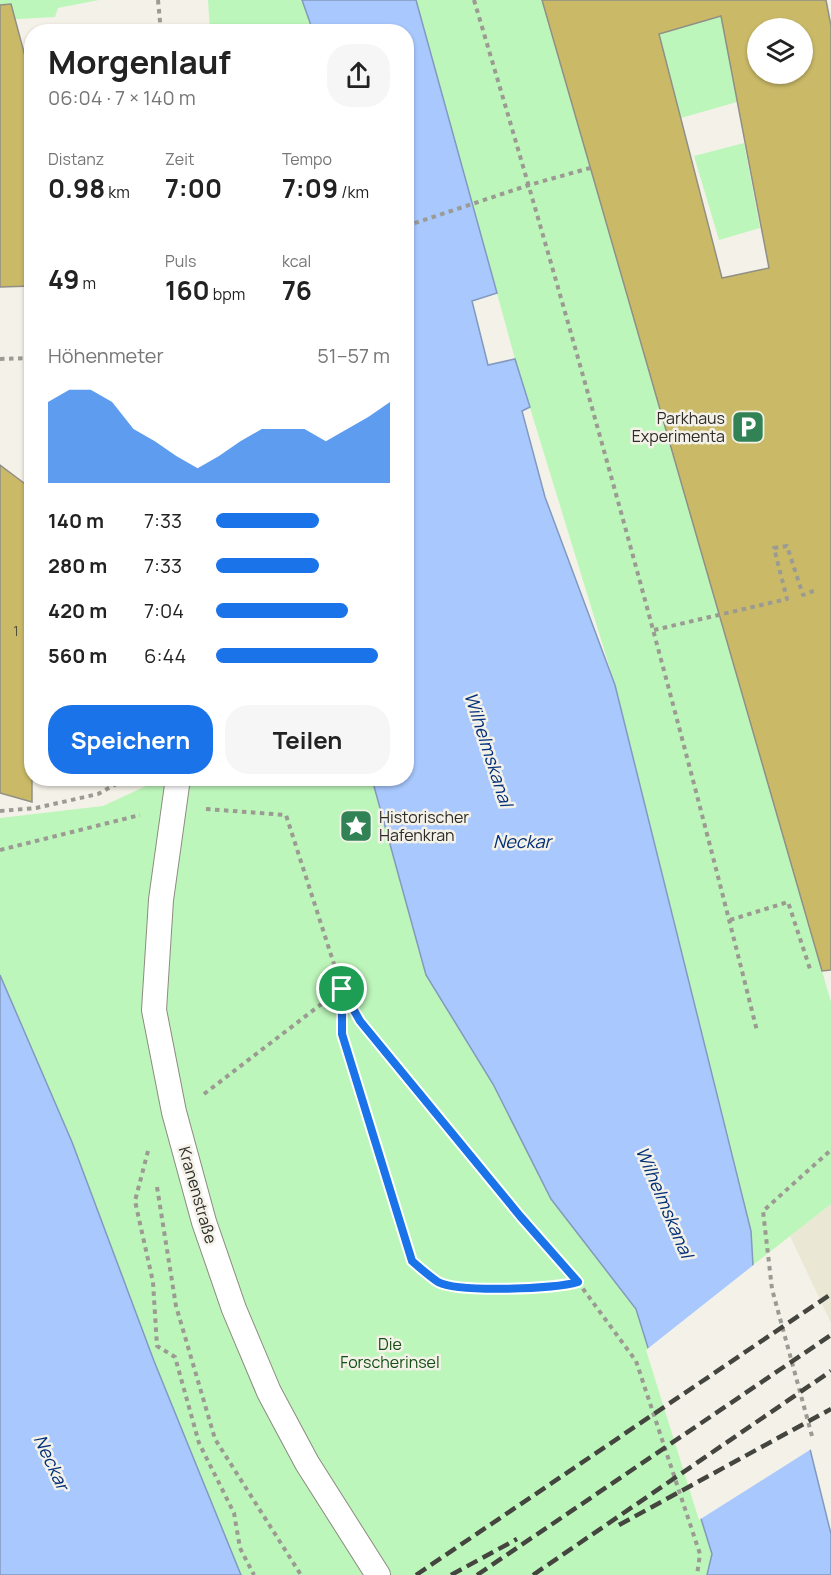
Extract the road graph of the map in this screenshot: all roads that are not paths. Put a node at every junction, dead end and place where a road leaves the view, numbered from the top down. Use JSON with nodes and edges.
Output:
{"nodes":[{"id":1,"x":177,"y":786,"type":"edge"},
{"id":2,"x":378,"y":1575,"type":"edge"}],
"edges":[{"from":1,"to":2,"type":"lane","name":"Kranenstraße"}]}
